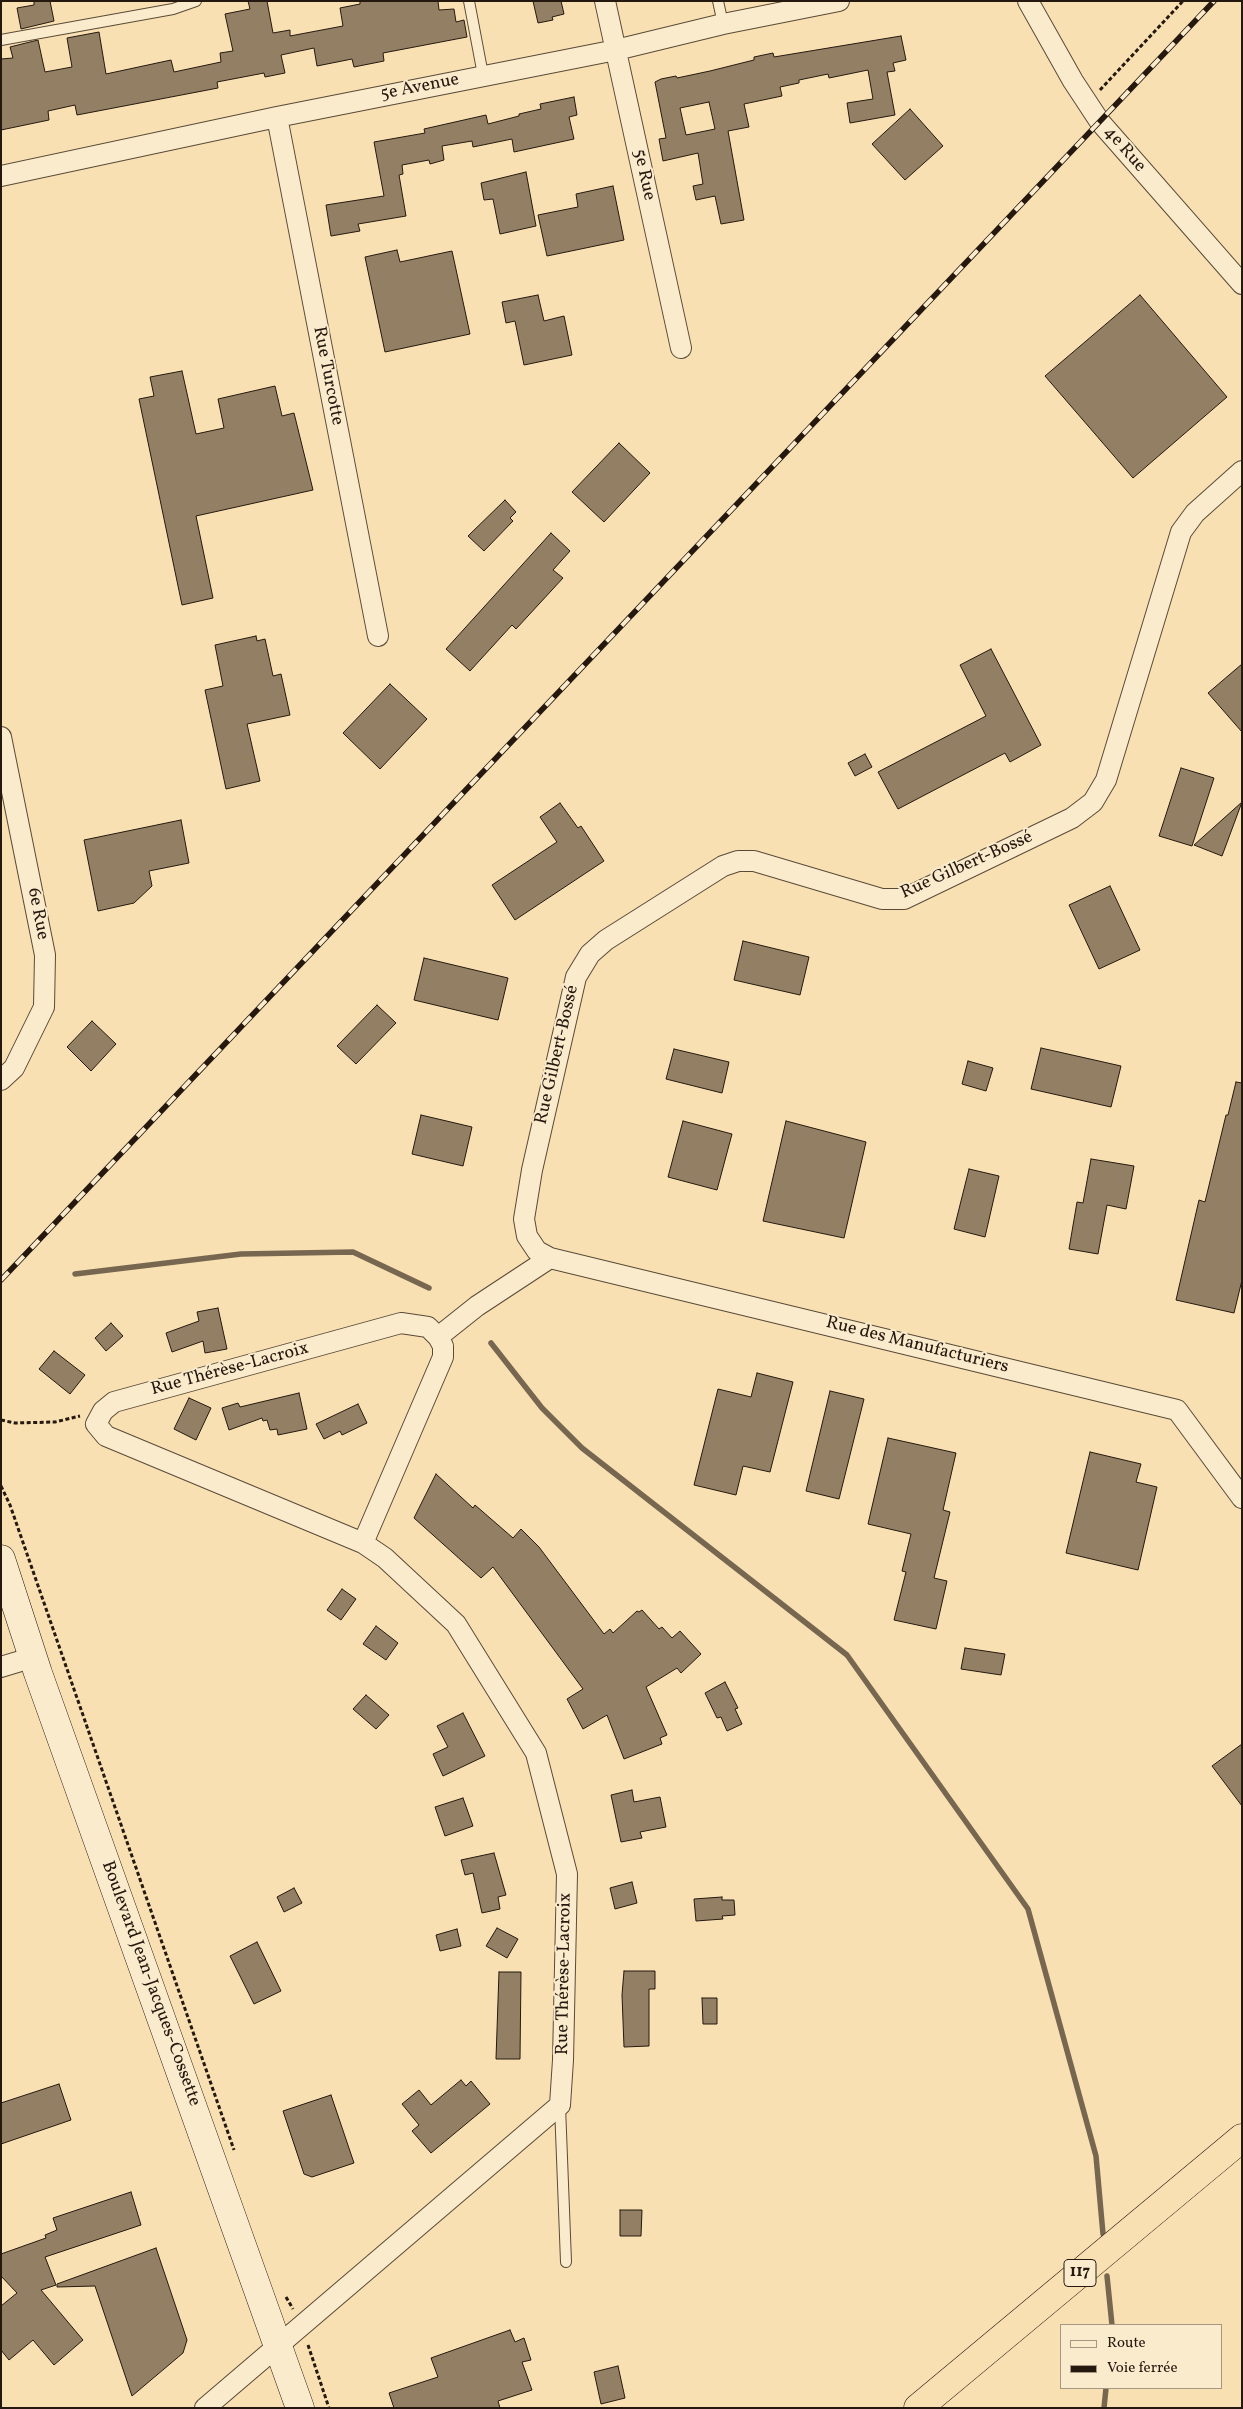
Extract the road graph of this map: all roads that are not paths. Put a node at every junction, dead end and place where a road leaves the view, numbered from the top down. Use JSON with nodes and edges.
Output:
{"nodes":[{"id":1,"x":196,"y":1,"type":"edge"},
{"id":2,"x":469,"y":1,"type":"edge"},
{"id":3,"x":605,"y":1,"type":"edge"},
{"id":4,"x":718,"y":1,"type":"edge"},
{"id":5,"x":839,"y":1,"type":"edge"},
{"id":6,"x":1028,"y":1,"type":"edge"},
{"id":7,"x":724,"y":24,"type":"junction"},
{"id":8,"x":1,"y":40,"type":"edge"},
{"id":9,"x":616,"y":50,"type":"junction"},
{"id":10,"x":483,"y":75,"type":"junction"},
{"id":11,"x":277,"y":117,"type":"junction"},
{"id":12,"x":1,"y":176,"type":"edge"},
{"id":13,"x":1242,"y":284,"type":"edge"},
{"id":14,"x":682,"y":348,"type":"dead end"},
{"id":15,"x":1242,"y":471,"type":"edge"},
{"id":16,"x":378,"y":636,"type":"dead end"},
{"id":17,"x":1,"y":737,"type":"edge"},
{"id":18,"x":1,"y":1080,"type":"edge"},
{"id":19,"x":524,"y":1219,"type":"joint"},
{"id":20,"x":550,"y":1258,"type":"junction"},
{"id":21,"x":438,"y":1336,"type":"junction"},
{"id":22,"x":1242,"y":1498,"type":"edge"},
{"id":23,"x":363,"y":1543,"type":"junction"},
{"id":24,"x":1,"y":1559,"type":"edge"},
{"id":25,"x":34,"y":1657,"type":"junction"},
{"id":26,"x":1,"y":1667,"type":"edge"},
{"id":27,"x":560,"y":2105,"type":"junction"},
{"id":28,"x":1242,"y":2138,"type":"edge"},
{"id":29,"x":566,"y":2262,"type":"dead end"},
{"id":30,"x":279,"y":2344,"type":"junction"},
{"id":31,"x":205,"y":2408,"type":"edge"},
{"id":32,"x":300,"y":2408,"type":"edge"},
{"id":33,"x":918,"y":2408,"type":"edge"}],
"edges":[{"from":1,"to":8,"type":"lane"},
{"from":2,"to":10,"type":"lane"},
{"from":3,"to":9,"type":"street","name":"5e Rue"},
{"from":4,"to":7,"type":"lane"},
{"from":5,"to":7,"type":"street","name":"5e Avenue"},
{"from":6,"to":13,"type":"street","name":"4e Rue"},
{"from":7,"to":9,"type":"street","name":"5e Avenue"},
{"from":9,"to":10,"type":"street","name":"5e Avenue"},
{"from":9,"to":14,"type":"street","name":"5e Rue"},
{"from":10,"to":11,"type":"street","name":"5e Avenue"},
{"from":11,"to":12,"type":"street","name":"5e Avenue"},
{"from":11,"to":16,"type":"street","name":"Rue Turcotte"},
{"from":15,"to":19,"type":"street","name":"Rue Gilbert-Bossé"},
{"from":17,"to":18,"type":"street","name":"6e Rue"},
{"from":19,"to":20,"type":"street","name":"Rue des Manufacturiers"},
{"from":20,"to":21,"type":"street"},
{"from":20,"to":22,"type":"street","name":"Rue des Manufacturiers"},
{"from":21,"to":23,"type":"street"},
{"from":21,"to":23,"type":"street","name":"Rue Thérèse-Lacroix"},
{"from":23,"to":27,"type":"street","name":"Rue Thérèse-Lacroix"},
{"from":24,"to":25,"type":"main road","name":"Boulevard Jean-Jacques-Cossette"},
{"from":25,"to":26,"type":"street"},
{"from":25,"to":30,"type":"main road","name":"Boulevard Jean-Jacques-Cossette"},
{"from":27,"to":29,"type":"lane"},
{"from":27,"to":30,"type":"street"},
{"from":28,"to":33,"type":"highway","number":"117"},
{"from":30,"to":31,"type":"street"},
{"from":30,"to":32,"type":"main road","name":"Boulevard Jean-Jacques-Cossette"}]}
